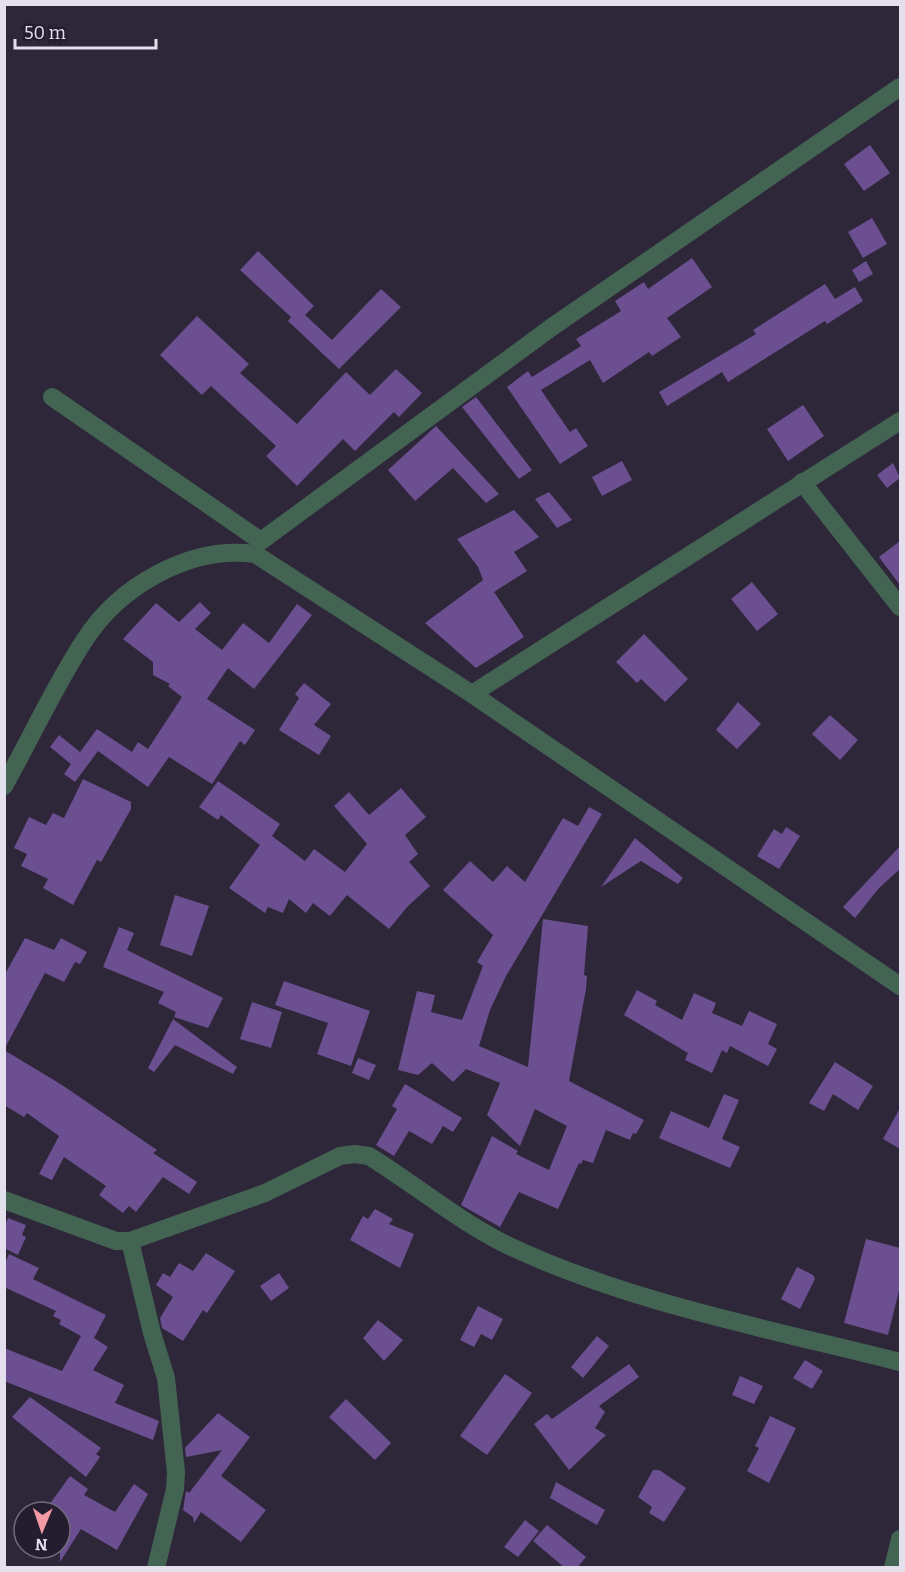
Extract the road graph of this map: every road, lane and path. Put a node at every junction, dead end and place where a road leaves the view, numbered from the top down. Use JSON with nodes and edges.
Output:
{"nodes":[{"id":1,"x":900,"y":87,"type":"edge"},
{"id":2,"x":52,"y":397,"type":"dead end"},
{"id":3,"x":900,"y":421,"type":"edge"},
{"id":4,"x":802,"y":482,"type":"junction"},
{"id":5,"x":900,"y":607,"type":"edge"},
{"id":6,"x":472,"y":694,"type":"junction"},
{"id":7,"x":4,"y":786,"type":"edge"},
{"id":8,"x":900,"y":986,"type":"edge"},
{"id":9,"x":4,"y":1200,"type":"edge"},
{"id":10,"x":130,"y":1241,"type":"junction"},
{"id":11,"x":900,"y":1362,"type":"edge"},
{"id":12,"x":900,"y":1539,"type":"edge"},
{"id":13,"x":156,"y":1568,"type":"edge"},
{"id":14,"x":893,"y":1568,"type":"edge"}],
"edges":[{"from":1,"to":2,"type":"street"},
{"from":3,"to":4,"type":"street"},
{"from":4,"to":5,"type":"street"},
{"from":4,"to":6,"type":"street"},
{"from":6,"to":7,"type":"street"},
{"from":6,"to":8,"type":"street"},
{"from":9,"to":10,"type":"street"},
{"from":10,"to":11,"type":"street"},
{"from":10,"to":13,"type":"street"},
{"from":12,"to":14,"type":"street"}]}
